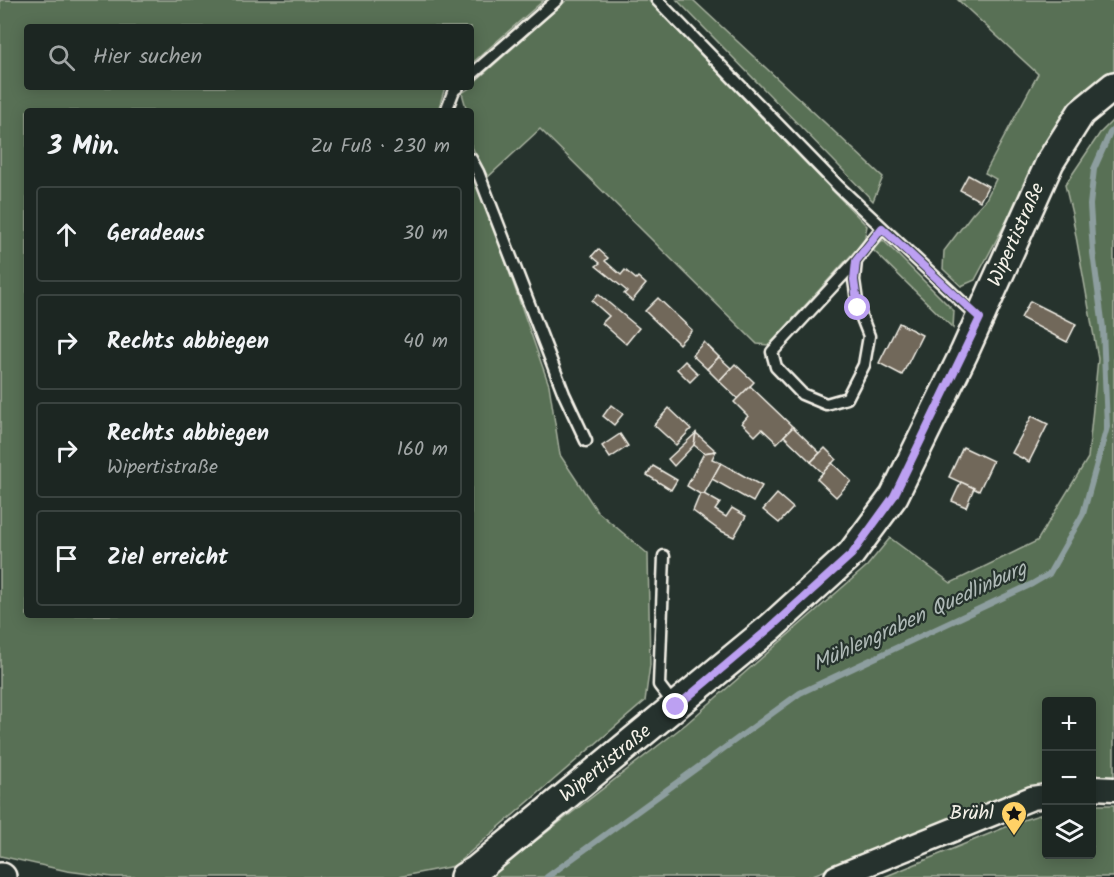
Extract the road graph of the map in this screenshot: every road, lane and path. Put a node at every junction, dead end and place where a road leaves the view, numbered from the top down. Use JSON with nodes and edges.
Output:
{"nodes":[{"id":1,"x":557,"y":0,"type":"edge"},
{"id":2,"x":657,"y":0,"type":"edge"},
{"id":3,"x":474,"y":72,"type":"edge"},
{"id":4,"x":1114,"y":86,"type":"edge"},
{"id":5,"x":454,"y":90,"type":"edge"},
{"id":6,"x":447,"y":108,"type":"edge"},
{"id":7,"x":474,"y":165,"type":"edge"},
{"id":8,"x":882,"y":228,"type":"junction"},
{"id":9,"x":856,"y":261,"type":"junction"},
{"id":10,"x":980,"y":318,"type":"junction"},
{"id":11,"x":586,"y":441,"type":"dead end"},
{"id":12,"x":664,"y":556,"type":"dead end"},
{"id":13,"x":676,"y":707,"type":"junction"},
{"id":14,"x":1096,"y":788,"type":"edge"},
{"id":15,"x":1114,"y":789,"type":"edge"},
{"id":16,"x":1042,"y":797,"type":"edge"},
{"id":17,"x":464,"y":877,"type":"edge"},
{"id":18,"x":836,"y":877,"type":"edge"}],
"edges":[{"from":1,"to":3,"type":"lane"},
{"from":2,"to":8,"type":"lane"},
{"from":4,"to":10,"type":"street","name":"Wipertistraße"},
{"from":5,"to":6,"type":"lane"},
{"from":7,"to":11,"type":"lane"},
{"from":8,"to":9,"type":"lane"},
{"from":8,"to":10,"type":"lane"},
{"from":9,"to":9,"type":"lane"},
{"from":10,"to":13,"type":"street","name":"Wipertistraße"},
{"from":12,"to":13,"type":"lane"},
{"from":13,"to":17,"type":"street","name":"Wipertistraße"},
{"from":14,"to":15,"type":"street"},
{"from":16,"to":18,"type":"street"}]}
